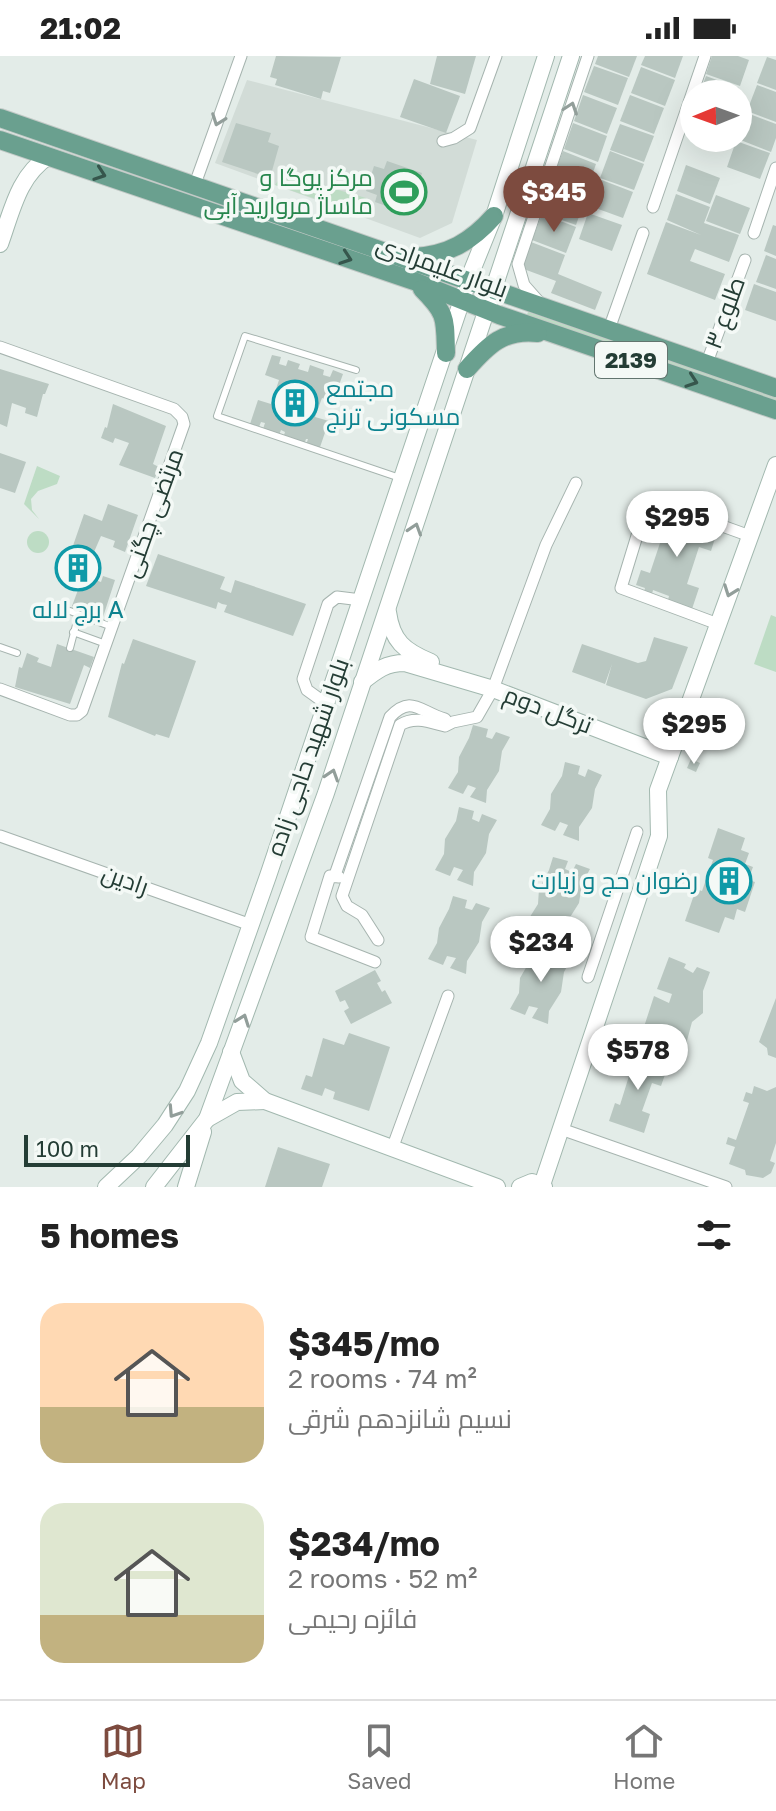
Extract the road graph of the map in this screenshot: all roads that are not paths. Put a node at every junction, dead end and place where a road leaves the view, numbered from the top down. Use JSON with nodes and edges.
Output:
{"nodes":[{"id":1,"x":241,"y":56,"type":"edge"},
{"id":2,"x":496,"y":56,"type":"edge"},
{"id":3,"x":546,"y":56,"type":"edge"},
{"id":4,"x":571,"y":56,"type":"edge"},
{"id":5,"x":588,"y":56,"type":"edge"},
{"id":6,"x":705,"y":56,"type":"edge"},
{"id":7,"x":0,"y":118,"type":"edge"},
{"id":8,"x":443,"y":141,"type":"dead end"},
{"id":9,"x":7,"y":142,"type":"edge"},
{"id":10,"x":49,"y":156,"type":"junction"},
{"id":11,"x":776,"y":168,"type":"edge"},
{"id":12,"x":22,"y":182,"type":"junction"},
{"id":13,"x":195,"y":184,"type":"junction"},
{"id":14,"x":503,"y":188,"type":"junction"},
{"id":15,"x":524,"y":196,"type":"junction"},
{"id":16,"x":653,"y":207,"type":"dead end"},
{"id":17,"x":494,"y":216,"type":"junction"},
{"id":18,"x":643,"y":233,"type":"dead end"},
{"id":19,"x":754,"y":233,"type":"dead end"},
{"id":20,"x":0,"y":244,"type":"edge"},
{"id":21,"x":404,"y":258,"type":"junction"},
{"id":22,"x":745,"y":260,"type":"dead end"},
{"id":23,"x":414,"y":281,"type":"junction"},
{"id":24,"x":469,"y":281,"type":"junction"},
{"id":25,"x":493,"y":290,"type":"junction"},
{"id":26,"x":462,"y":301,"type":"junction"},
{"id":27,"x":545,"y":308,"type":"junction"},
{"id":28,"x":486,"y":310,"type":"junction"},
{"id":29,"x":608,"y":332,"type":"junction"},
{"id":30,"x":561,"y":336,"type":"junction"},
{"id":31,"x":0,"y":347,"type":"edge"},
{"id":32,"x":446,"y":353,"type":"junction"},
{"id":33,"x":706,"y":365,"type":"junction"},
{"id":34,"x":467,"y":369,"type":"junction"},
{"id":35,"x":356,"y":370,"type":"dead end"},
{"id":36,"x":776,"y":388,"type":"edge"},
{"id":37,"x":776,"y":410,"type":"edge"},
{"id":38,"x":776,"y":465,"type":"edge"},
{"id":39,"x":403,"y":479,"type":"junction"},
{"id":40,"x":576,"y":483,"type":"dead end"},
{"id":41,"x":750,"y":536,"type":"junction"},
{"id":42,"x":361,"y":600,"type":"junction"},
{"id":43,"x":70,"y":611,"type":"dead end"},
{"id":44,"x":388,"y":612,"type":"junction"},
{"id":45,"x":718,"y":624,"type":"junction"},
{"id":46,"x":112,"y":627,"type":"junction"},
{"id":47,"x":106,"y":644,"type":"junction"},
{"id":48,"x":0,"y":647,"type":"edge"},
{"id":49,"x":70,"y":648,"type":"dead end"},
{"id":50,"x":17,"y":653,"type":"dead end"},
{"id":51,"x":471,"y":681,"type":"junction"},
{"id":52,"x":331,"y":687,"type":"junction"},
{"id":53,"x":360,"y":688,"type":"junction"},
{"id":54,"x":0,"y":689,"type":"edge"},
{"id":55,"x":493,"y":689,"type":"junction"},
{"id":56,"x":325,"y":703,"type":"junction"},
{"id":57,"x":670,"y":757,"type":"junction"},
{"id":58,"x":637,"y":832,"type":"dead end"},
{"id":59,"x":0,"y":836,"type":"edge"},
{"id":60,"x":341,"y":877,"type":"junction"},
{"id":61,"x":622,"y":878,"type":"junction"},
{"id":62,"x":644,"y":886,"type":"junction"},
{"id":63,"x":251,"y":925,"type":"junction"},
{"id":64,"x":378,"y":940,"type":"dead end"},
{"id":65,"x":375,"y":962,"type":"dead end"},
{"id":66,"x":588,"y":977,"type":"dead end"},
{"id":67,"x":448,"y":996,"type":"dead end"},
{"id":68,"x":231,"y":1052,"type":"junction"},
{"id":69,"x":265,"y":1101,"type":"junction"},
{"id":70,"x":207,"y":1119,"type":"junction"},
{"id":71,"x":561,"y":1129,"type":"junction"},
{"id":72,"x":392,"y":1149,"type":"junction"},
{"id":73,"x":543,"y":1186,"type":"edge"},
{"id":74,"x":106,"y":1187,"type":"edge"},
{"id":75,"x":154,"y":1187,"type":"edge"},
{"id":76,"x":186,"y":1187,"type":"edge"},
{"id":77,"x":497,"y":1187,"type":"edge"},
{"id":78,"x":520,"y":1187,"type":"edge"},
{"id":79,"x":726,"y":1187,"type":"edge"}],
"edges":[{"from":1,"to":13,"type":"street","one_way":true},
{"from":2,"to":8,"type":"street"},
{"from":3,"to":14,"type":"main road","name":"بلوار شهید حاجی زاده"},
{"from":4,"to":15,"type":"main road","name":"بلوار شهید حاجی زاده"},
{"from":27,"to":5,"type":"street","one_way":true},
{"from":6,"to":16,"type":"street"},
{"from":7,"to":13,"type":"main road","name":"بلوار علیمرادی"},
{"from":9,"to":10,"type":"main road","name":"بلوار علیمرادی"},
{"from":9,"to":12,"type":"main road"},
{"from":10,"to":12,"type":"main road"},
{"from":10,"to":23,"type":"main road","name":"بلوار علیمرادی","one_way":true},
{"from":11,"to":19,"type":"street"},
{"from":12,"to":20,"type":"main road"},
{"from":13,"to":21,"type":"main road","name":"بلوار علیمرادی"},
{"from":14,"to":15,"type":"main road"},
{"from":14,"to":17,"type":"main road","name":"بلوار شهید حاجی زاده"},
{"from":15,"to":25,"type":"main road","name":"بلوار شهید حاجی زاده"},
{"from":17,"to":21,"type":"main road"},
{"from":17,"to":24,"type":"main road","name":"بلوار شهید حاجی زاده"},
{"from":18,"to":29,"type":"street"},
{"from":21,"to":24,"type":"main road","name":"بلوار علیمرادی"},
{"from":22,"to":33,"type":"street","name":"طلوع ۳"},
{"from":23,"to":26,"type":"main road","name":"بلوار علیمرادی"},
{"from":23,"to":32,"type":"main road"},
{"from":24,"to":25,"type":"main road","name":"بلوار علیمرادی"},
{"from":24,"to":26,"type":"main road","name":"بلوار شهید حاجی زاده"},
{"from":25,"to":27,"type":"main road","name":"بلوار علیمرادی","number":"2139"},
{"from":25,"to":28,"type":"main road","name":"بلوار شهید حاجی زاده"},
{"from":26,"to":28,"type":"main road","name":"بلوار علیمرادی"},
{"from":26,"to":32,"type":"main road","name":"بلوار شهید حاجی زاده"},
{"from":27,"to":29,"type":"main road","name":"بلوار علیمرادی","number":"2139"},
{"from":28,"to":30,"type":"main road","name":"بلوار علیمرادی","number":"2139"},
{"from":28,"to":34,"type":"main road","name":"بلوار شهید حاجی زاده"},
{"from":29,"to":33,"type":"main road","name":"بلوار علیمرادی","number":"2139"},
{"from":30,"to":34,"type":"main road"},
{"from":30,"to":37,"type":"main road","name":"بلوار علیمرادی","number":"2139","one_way":true},
{"from":31,"to":46,"type":"street","name":"مرتضی چگنی"},
{"from":32,"to":39,"type":"main road","name":"بلوار شهید حاجی زاده"},
{"from":33,"to":36,"type":"main road","name":"بلوار علیمرادی","number":"2139"},
{"from":44,"to":34,"type":"main road","name":"بلوار شهید حاجی زاده","one_way":true},
{"from":35,"to":39,"type":"lane"},
{"from":38,"to":41,"type":"main road"},
{"from":39,"to":42,"type":"main road","name":"بلوار شهید حاجی زاده"},
{"from":40,"to":55,"type":"street"},
{"from":41,"to":45,"type":"main road","one_way":true},
{"from":41,"to":45,"type":"street"},
{"from":42,"to":52,"type":"main road","name":"بلوار شهید حاجی زاده"},
{"from":42,"to":56,"type":"street"},
{"from":43,"to":46,"type":"lane"},
{"from":44,"to":51,"type":"main road","name":"ترگل دوم"},
{"from":44,"to":53,"type":"main road","name":"بلوار شهید حاجی زاده"},
{"from":45,"to":57,"type":"main road"},
{"from":46,"to":47,"type":"street","name":"مرتضی چگنی"},
{"from":47,"to":49,"type":"lane"},
{"from":47,"to":54,"type":"street","name":"مرتضی چگنی"},
{"from":48,"to":50,"type":"lane"},
{"from":51,"to":53,"type":"main road","name":"ترگل دوم"},
{"from":51,"to":55,"type":"main road","name":"ترگل دوم"},
{"from":52,"to":53,"type":"main road"},
{"from":52,"to":56,"type":"main road","name":"بلوار شهید حاجی زاده"},
{"from":68,"to":53,"type":"main road","name":"بلوار شهید حاجی زاده","one_way":true},
{"from":55,"to":57,"type":"main road","name":"ترگل دوم"},
{"from":55,"to":60,"type":"street"},
{"from":56,"to":63,"type":"main road","name":"بلوار شهید حاجی زاده"},
{"from":57,"to":62,"type":"main road"},
{"from":58,"to":61,"type":"street"},
{"from":59,"to":63,"type":"street","name":"رادین"},
{"from":60,"to":64,"type":"street"},
{"from":60,"to":65,"type":"street"},
{"from":61,"to":62,"type":"street"},
{"from":61,"to":66,"type":"street"},
{"from":62,"to":71,"type":"main road"},
{"from":63,"to":74,"type":"main road","name":"بلوار شهید حاجی زاده","one_way":true},
{"from":67,"to":72,"type":"street"},
{"from":68,"to":69,"type":"main road"},
{"from":68,"to":70,"type":"main road","name":"بلوار شهید حاجی زاده"},
{"from":69,"to":70,"type":"main road"},
{"from":69,"to":72,"type":"main road"},
{"from":70,"to":75,"type":"main road","name":"بلوار شهید حاجی زاده"},
{"from":70,"to":76,"type":"main road"},
{"from":71,"to":73,"type":"main road"},
{"from":71,"to":79,"type":"street"},
{"from":72,"to":77,"type":"main road"},
{"from":73,"to":78,"type":"main road"}]}
